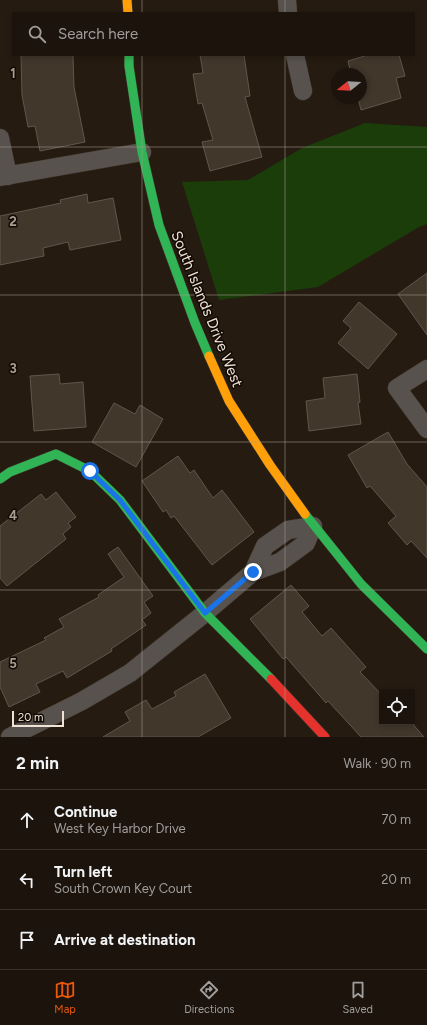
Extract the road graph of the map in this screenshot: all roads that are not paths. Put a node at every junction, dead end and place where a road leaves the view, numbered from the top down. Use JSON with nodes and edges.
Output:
{"nodes":[{"id":1,"x":127,"y":0,"type":"edge"},
{"id":2,"x":287,"y":0,"type":"edge"},
{"id":3,"x":128,"y":12,"type":"edge"},
{"id":4,"x":288,"y":12,"type":"edge"},
{"id":5,"x":129,"y":56,"type":"edge"},
{"id":6,"x":296,"y":56,"type":"edge"},
{"id":7,"x":303,"y":91,"type":"dead end"},
{"id":8,"x":0,"y":138,"type":"edge"},
{"id":9,"x":142,"y":152,"type":"junction"},
{"id":10,"x":4,"y":176,"type":"edge"},
{"id":11,"x":427,"y":369,"type":"edge"},
{"id":12,"x":427,"y":430,"type":"edge"},
{"id":13,"x":0,"y":479,"type":"edge"},
{"id":14,"x":313,"y":526,"type":"junction"},
{"id":15,"x":205,"y":613,"type":"junction"},
{"id":16,"x":427,"y":649,"type":"edge"},
{"id":17,"x":10,"y":737,"type":"edge"},
{"id":18,"x":325,"y":737,"type":"edge"}],
"edges":[{"from":1,"to":3,"type":"street"},
{"from":2,"to":4,"type":"street"},
{"from":5,"to":9,"type":"street","name":"South Islands Drive West"},
{"from":6,"to":7,"type":"street"},
{"from":8,"to":10,"type":"street"},
{"from":9,"to":10,"type":"street"},
{"from":9,"to":14,"type":"street","name":"South Islands Drive West"},
{"from":11,"to":12,"type":"street"},
{"from":13,"to":15,"type":"street"},
{"from":14,"to":15,"type":"street"},
{"from":14,"to":16,"type":"street","name":"South Islands Drive West"},
{"from":15,"to":17,"type":"street"},
{"from":15,"to":18,"type":"street"}]}
